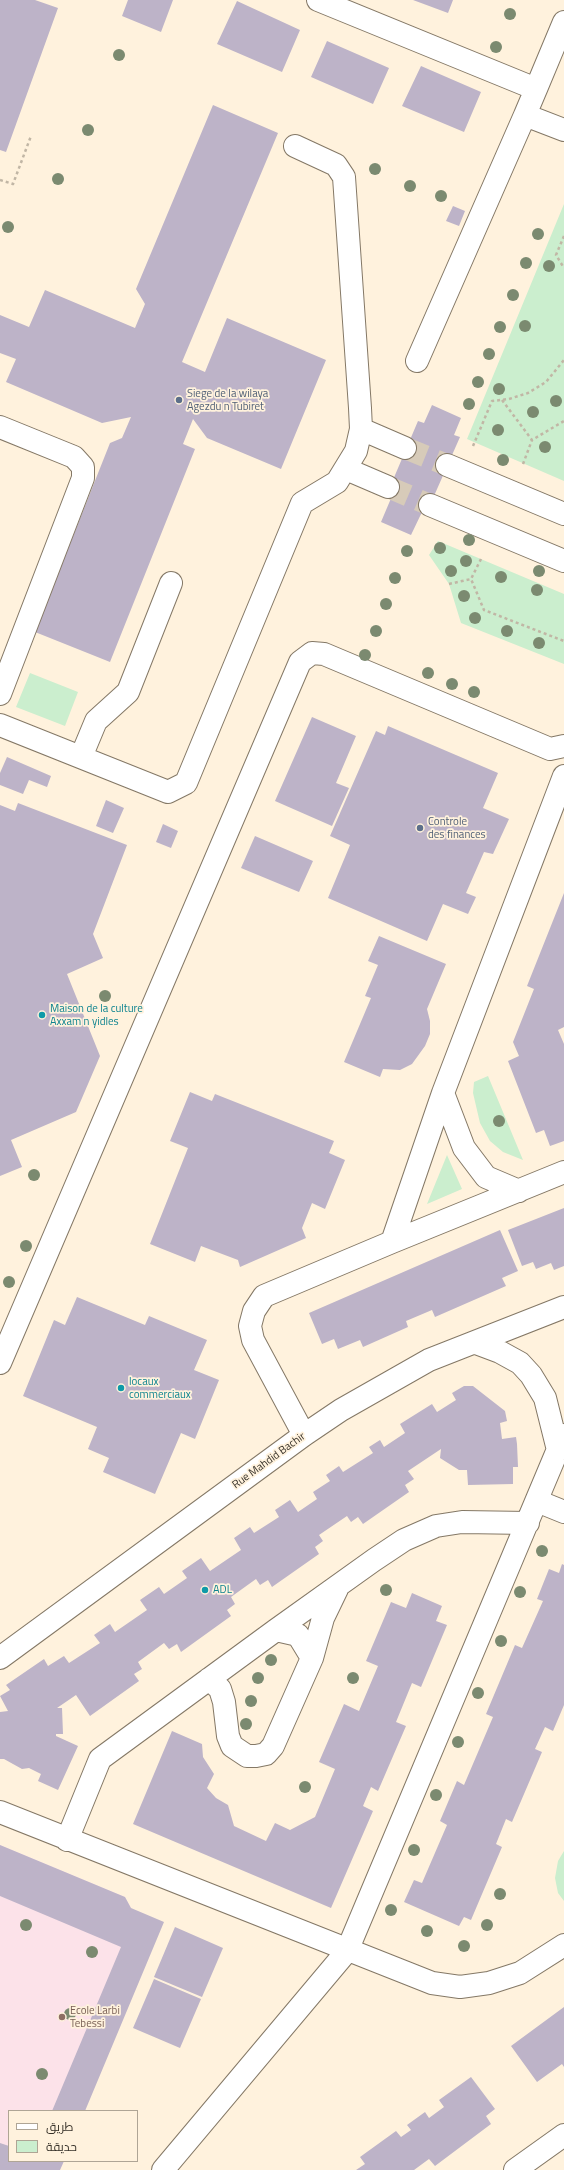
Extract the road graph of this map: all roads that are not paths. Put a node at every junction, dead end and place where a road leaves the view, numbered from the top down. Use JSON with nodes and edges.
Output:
{"nodes":[{"id":1,"x":318,"y":0,"type":"edge"},
{"id":2,"x":564,"y":22,"type":"edge"},
{"id":3,"x":536,"y":89,"type":"junction"},
{"id":4,"x":525,"y":115,"type":"junction"},
{"id":5,"x":564,"y":130,"type":"edge"},
{"id":6,"x":295,"y":146,"type":"dead end"},
{"id":7,"x":417,"y":361,"type":"dead end"},
{"id":8,"x":0,"y":427,"type":"edge"},
{"id":9,"x":361,"y":429,"type":"junction"},
{"id":10,"x":405,"y":448,"type":"tunnel mouth"},
{"id":11,"x":447,"y":465,"type":"tunnel mouth"},
{"id":12,"x":346,"y":469,"type":"junction"},
{"id":13,"x":388,"y":487,"type":"tunnel mouth"},
{"id":14,"x":430,"y":505,"type":"tunnel mouth"},
{"id":15,"x":564,"y":514,"type":"edge"},
{"id":16,"x":564,"y":561,"type":"edge"},
{"id":17,"x":171,"y":583,"type":"dead end"},
{"id":18,"x":0,"y":691,"type":"edge"},
{"id":19,"x":0,"y":725,"type":"edge"},
{"id":20,"x":564,"y":746,"type":"edge"},
{"id":21,"x":81,"y":757,"type":"junction"},
{"id":22,"x":564,"y":776,"type":"edge"},
{"id":23,"x":557,"y":819,"type":"edge"},
{"id":24,"x":443,"y":1093,"type":"junction"},
{"id":25,"x":564,"y":1172,"type":"edge"},
{"id":26,"x":519,"y":1191,"type":"junction"},
{"id":27,"x":392,"y":1242,"type":"junction"},
{"id":28,"x":564,"y":1307,"type":"edge"},
{"id":29,"x":476,"y":1343,"type":"junction"},
{"id":30,"x":0,"y":1363,"type":"edge"},
{"id":31,"x":304,"y":1435,"type":"junction"},
{"id":32,"x":561,"y":1443,"type":"edge"},
{"id":33,"x":537,"y":1501,"type":"junction"},
{"id":34,"x":564,"y":1512,"type":"edge"},
{"id":35,"x":528,"y":1523,"type":"junction"},
{"id":36,"x":339,"y":1586,"type":"junction"},
{"id":37,"x":276,"y":1630,"type":"junction"},
{"id":38,"x":0,"y":1658,"type":"edge"},
{"id":39,"x":312,"y":1658,"type":"junction"},
{"id":40,"x":210,"y":1679,"type":"junction"},
{"id":41,"x":0,"y":1812,"type":"edge"},
{"id":42,"x":67,"y":1840,"type":"junction"},
{"id":43,"x":564,"y":1945,"type":"edge"},
{"id":44,"x":347,"y":1951,"type":"junction"},
{"id":45,"x":564,"y":2135,"type":"edge"},
{"id":46,"x":163,"y":2170,"type":"edge"},
{"id":47,"x":515,"y":2170,"type":"edge"}],
"edges":[{"from":1,"to":3,"type":"street"},
{"from":2,"to":3,"type":"street"},
{"from":3,"to":4,"type":"street"},
{"from":4,"to":5,"type":"street"},
{"from":4,"to":7,"type":"street"},
{"from":6,"to":9,"type":"street"},
{"from":8,"to":18,"type":"street"},
{"from":9,"to":10,"type":"street"},
{"from":9,"to":12,"type":"street"},
{"from":11,"to":15,"type":"street"},
{"from":12,"to":13,"type":"street"},
{"from":12,"to":21,"type":"street"},
{"from":14,"to":16,"type":"street"},
{"from":17,"to":21,"type":"street"},
{"from":19,"to":21,"type":"street"},
{"from":20,"to":30,"type":"street"},
{"from":22,"to":23,"type":"street"},
{"from":23,"to":24,"type":"street"},
{"from":24,"to":26,"type":"street"},
{"from":24,"to":27,"type":"street"},
{"from":25,"to":26,"type":"street"},
{"from":26,"to":27,"type":"street"},
{"from":27,"to":31,"type":"street"},
{"from":28,"to":29,"type":"street","name":"Rue Mahdid Bachir"},
{"from":29,"to":31,"type":"street","name":"Rue Mahdid Bachir"},
{"from":29,"to":32,"type":"street"},
{"from":31,"to":38,"type":"street","name":"Rue Mahdid Bachir"},
{"from":32,"to":33,"type":"street"},
{"from":33,"to":34,"type":"street"},
{"from":33,"to":35,"type":"street"},
{"from":35,"to":36,"type":"street"},
{"from":35,"to":44,"type":"street"},
{"from":36,"to":37,"type":"street"},
{"from":36,"to":39,"type":"street"},
{"from":37,"to":39,"type":"street"},
{"from":37,"to":40,"type":"street"},
{"from":39,"to":40,"type":"street"},
{"from":40,"to":42,"type":"street"},
{"from":41,"to":42,"type":"street"},
{"from":42,"to":44,"type":"street"},
{"from":43,"to":44,"type":"street"},
{"from":44,"to":46,"type":"street"},
{"from":45,"to":47,"type":"street"}]}
